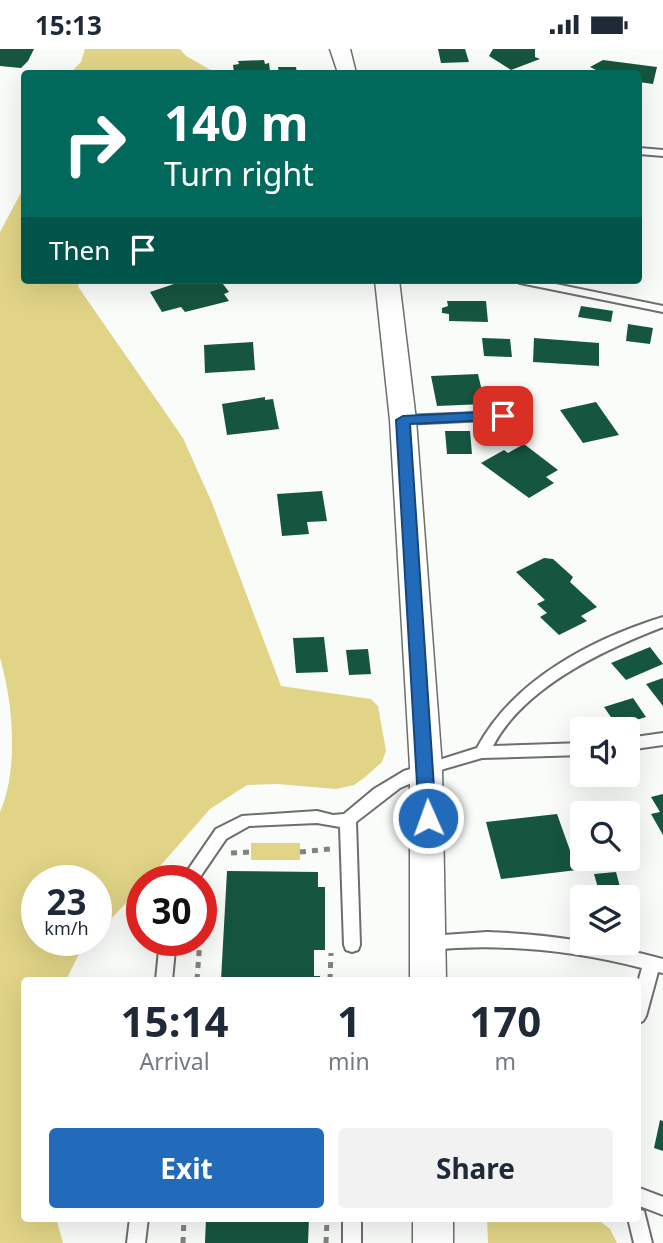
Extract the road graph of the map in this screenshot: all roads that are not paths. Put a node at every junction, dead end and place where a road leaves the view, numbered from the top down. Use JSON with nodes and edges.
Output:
{"nodes":[{"id":1,"x":340,"y":49,"type":"edge"},
{"id":2,"x":346,"y":70,"type":"edge"},
{"id":3,"x":642,"y":151,"type":"edge"},
{"id":4,"x":663,"y":153,"type":"edge"},
{"id":5,"x":387,"y":284,"type":"edge"},
{"id":6,"x":540,"y":284,"type":"edge"},
{"id":7,"x":663,"y":309,"type":"edge"},
{"id":8,"x":503,"y":416,"type":"dead end"},
{"id":9,"x":403,"y":420,"type":"junction"},
{"id":10,"x":663,"y":622,"type":"edge"},
{"id":11,"x":663,"y":739,"type":"edge"},
{"id":12,"x":640,"y":742,"type":"edge"},
{"id":13,"x":570,"y":749,"type":"edge"},
{"id":14,"x":482,"y":752,"type":"junction"},
{"id":15,"x":426,"y":767,"type":"junction"},
{"id":16,"x":348,"y":820,"type":"junction"},
{"id":17,"x":199,"y":865,"type":"edge"},
{"id":18,"x":428,"y":944,"type":"junction"},
{"id":19,"x":352,"y":946,"type":"dead end"},
{"id":20,"x":166,"y":956,"type":"edge"},
{"id":21,"x":658,"y":964,"type":"edge"},
{"id":22,"x":164,"y":977,"type":"edge"},
{"id":23,"x":428,"y":977,"type":"edge"},
{"id":24,"x":641,"y":1006,"type":"edge"},
{"id":25,"x":641,"y":1198,"type":"edge"},
{"id":26,"x":663,"y":1206,"type":"edge"},
{"id":27,"x":139,"y":1222,"type":"edge"},
{"id":28,"x":352,"y":1222,"type":"edge"},
{"id":29,"x":433,"y":1222,"type":"edge"},
{"id":30,"x":638,"y":1222,"type":"edge"},
{"id":31,"x":136,"y":1243,"type":"edge"},
{"id":32,"x":352,"y":1243,"type":"edge"},
{"id":33,"x":433,"y":1243,"type":"edge"},
{"id":34,"x":643,"y":1243,"type":"edge"}],
"edges":[{"from":1,"to":2,"type":"street"},
{"from":3,"to":4,"type":"lane"},
{"from":5,"to":9,"type":"street"},
{"from":6,"to":7,"type":"lane"},
{"from":8,"to":9,"type":"lane"},
{"from":9,"to":15,"type":"street"},
{"from":10,"to":14,"type":"lane"},
{"from":11,"to":12,"type":"lane"},
{"from":13,"to":14,"type":"lane"},
{"from":14,"to":15,"type":"lane"},
{"from":15,"to":16,"type":"lane"},
{"from":15,"to":18,"type":"street"},
{"from":16,"to":17,"type":"lane"},
{"from":16,"to":19,"type":"lane"},
{"from":18,"to":21,"type":"lane"},
{"from":18,"to":23,"type":"street"},
{"from":20,"to":22,"type":"lane"},
{"from":21,"to":24,"type":"lane"},
{"from":25,"to":26,"type":"lane"},
{"from":27,"to":31,"type":"lane"},
{"from":28,"to":32,"type":"lane"},
{"from":29,"to":33,"type":"street"},
{"from":30,"to":34,"type":"lane"}]}
